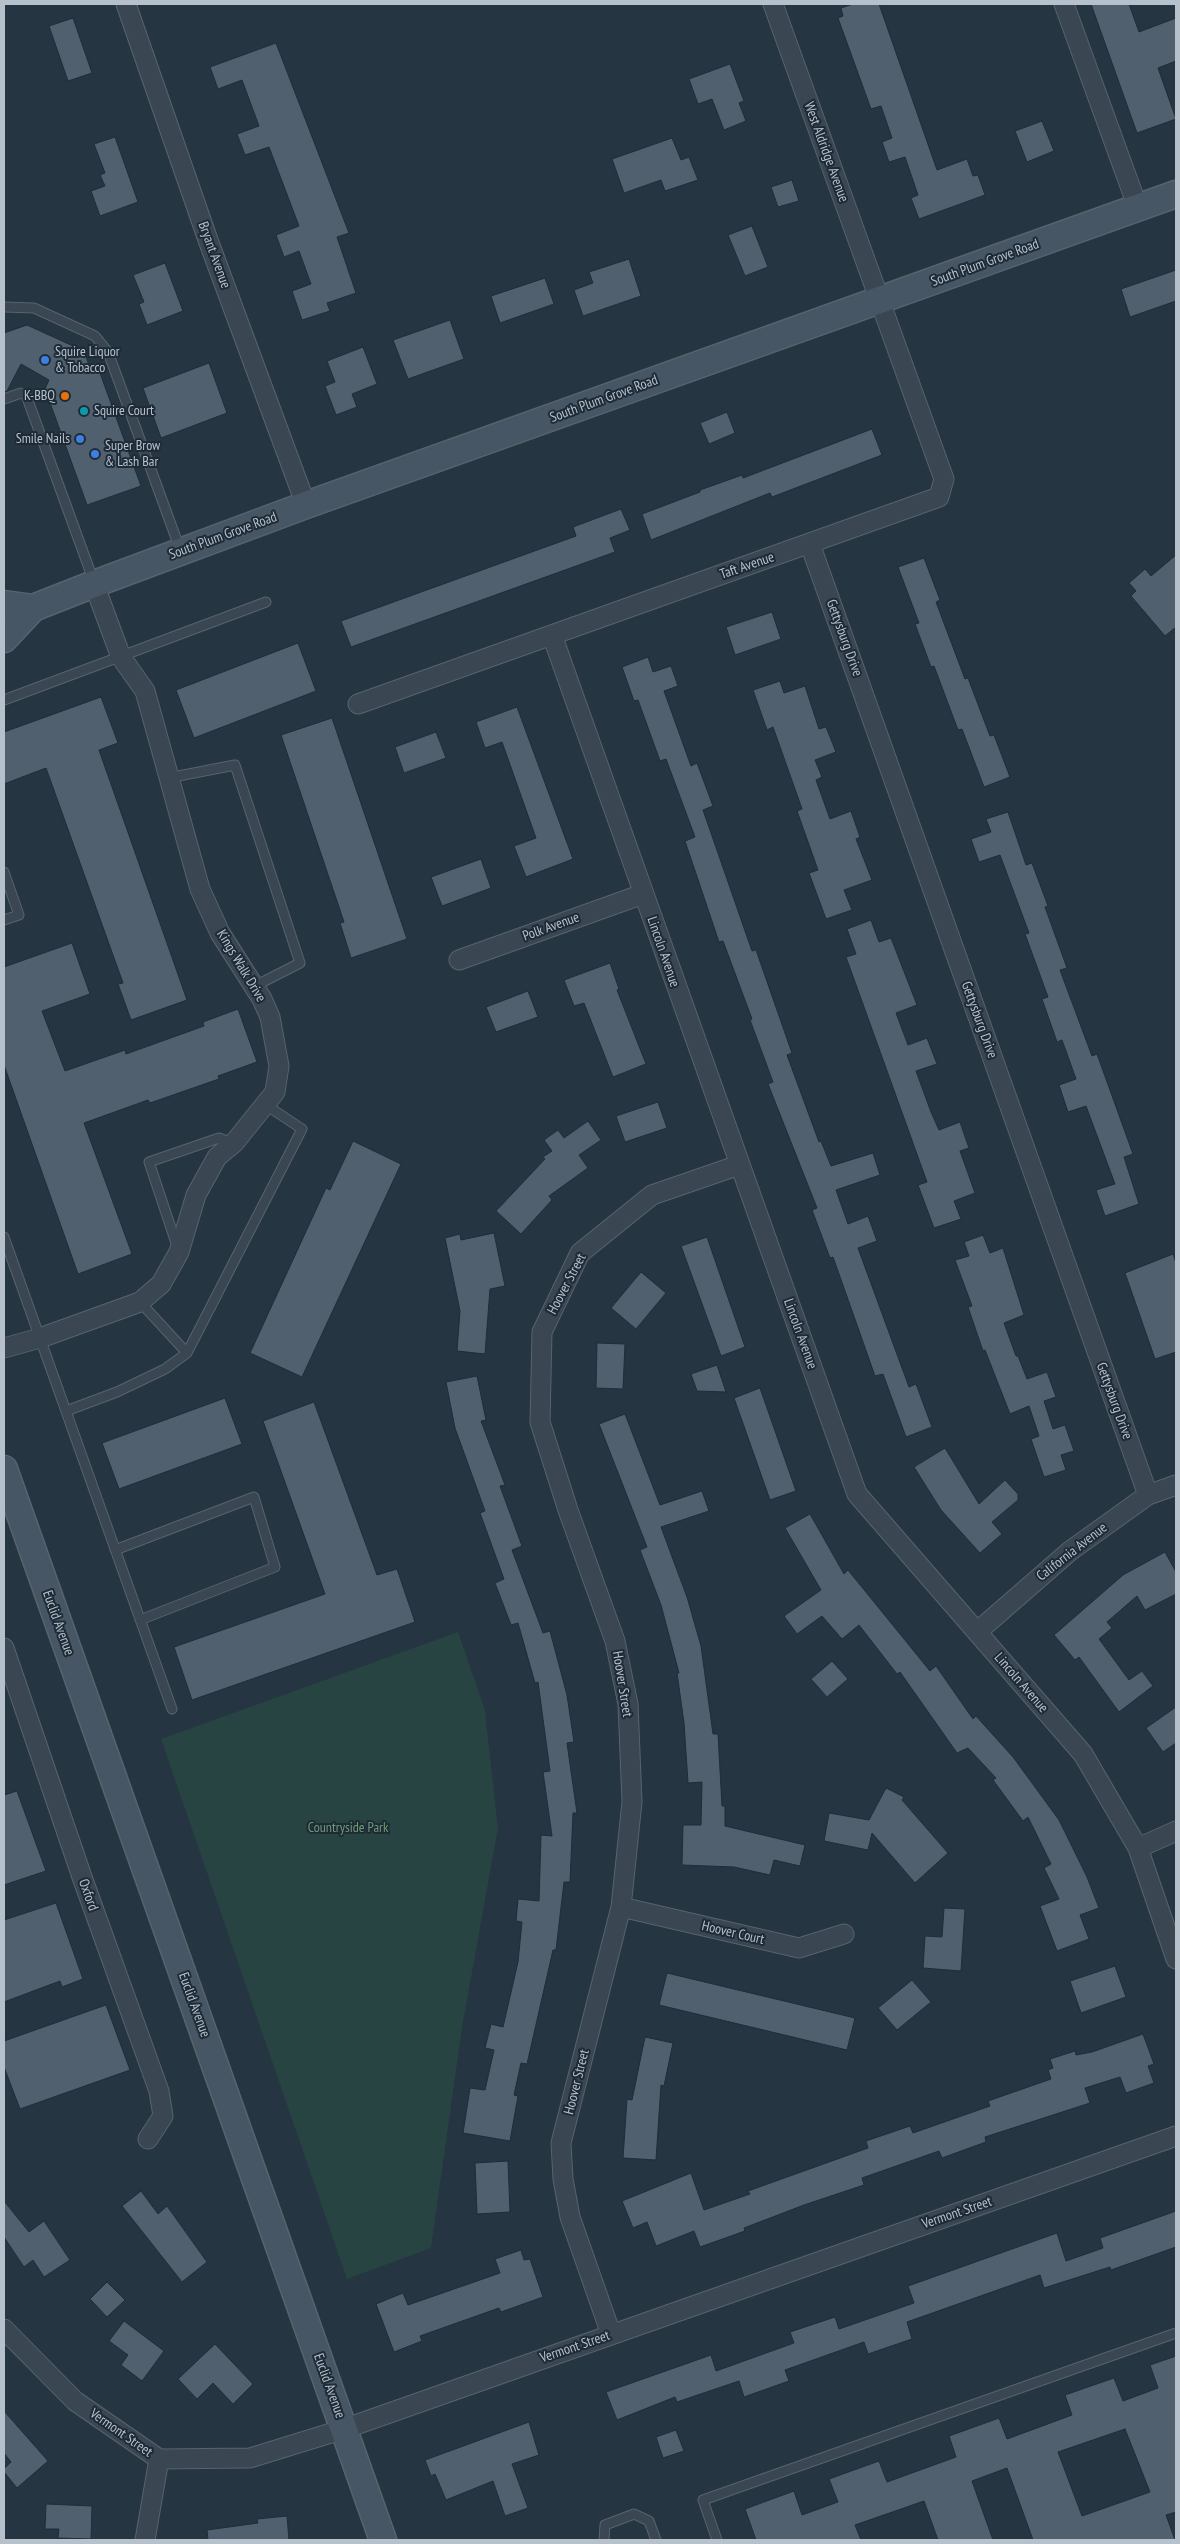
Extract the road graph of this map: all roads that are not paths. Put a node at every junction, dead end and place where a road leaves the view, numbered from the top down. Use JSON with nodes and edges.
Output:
{"nodes":[{"id":1,"x":126,"y":4,"type":"edge"},
{"id":2,"x":773,"y":4,"type":"edge"},
{"id":3,"x":1064,"y":4,"type":"edge"},
{"id":4,"x":1176,"y":195,"type":"edge"},
{"id":5,"x":1138,"y":208,"type":"junction"},
{"id":6,"x":880,"y":301,"type":"junction"},
{"id":7,"x":4,"y":307,"type":"edge"},
{"id":8,"x":4,"y":399,"type":"edge"},
{"id":9,"x":306,"y":506,"type":"junction"},
{"id":10,"x":810,"y":544,"type":"junction"},
{"id":11,"x":181,"y":552,"type":"junction"},
{"id":12,"x":94,"y":584,"type":"junction"},
{"id":13,"x":266,"y":602,"type":"dead end"},
{"id":14,"x":4,"y":604,"type":"edge"},
{"id":15,"x":33,"y":608,"type":"junction"},
{"id":16,"x":552,"y":635,"type":"junction"},
{"id":17,"x":4,"y":639,"type":"edge"},
{"id":18,"x":121,"y":657,"type":"junction"},
{"id":19,"x":4,"y":700,"type":"edge"},
{"id":20,"x":358,"y":704,"type":"dead end"},
{"id":21,"x":168,"y":778,"type":"junction"},
{"id":22,"x":4,"y":872,"type":"edge"},
{"id":23,"x":643,"y":894,"type":"junction"},
{"id":24,"x":4,"y":920,"type":"edge"},
{"id":25,"x":460,"y":960,"type":"dead end"},
{"id":26,"x":253,"y":987,"type":"junction"},
{"id":27,"x":266,"y":1105,"type":"junction"},
{"id":28,"x":234,"y":1144,"type":"junction"},
{"id":29,"x":739,"y":1165,"type":"junction"},
{"id":30,"x":4,"y":1237,"type":"edge"},
{"id":31,"x":179,"y":1252,"type":"junction"},
{"id":32,"x":140,"y":1302,"type":"junction"},
{"id":33,"x":40,"y":1338,"type":"junction"},
{"id":34,"x":4,"y":1348,"type":"edge"},
{"id":35,"x":187,"y":1353,"type":"junction"},
{"id":36,"x":66,"y":1411,"type":"junction"},
{"id":37,"x":4,"y":1469,"type":"edge"},
{"id":38,"x":1176,"y":1485,"type":"edge"},
{"id":39,"x":1148,"y":1495,"type":"junction"},
{"id":40,"x":115,"y":1550,"type":"junction"},
{"id":41,"x":140,"y":1620,"type":"junction"},
{"id":42,"x":977,"y":1632,"type":"junction"},
{"id":43,"x":4,"y":1648,"type":"edge"},
{"id":44,"x":8,"y":1671,"type":"edge"},
{"id":45,"x":172,"y":1709,"type":"dead end"},
{"id":46,"x":1176,"y":1831,"type":"edge"},
{"id":47,"x":1138,"y":1848,"type":"junction"},
{"id":48,"x":622,"y":1907,"type":"junction"},
{"id":49,"x":844,"y":1934,"type":"dead end"},
{"id":50,"x":1176,"y":1959,"type":"edge"},
{"id":51,"x":1176,"y":2136,"type":"edge"},
{"id":52,"x":148,"y":2140,"type":"dead end"},
{"id":53,"x":4,"y":2329,"type":"edge"},
{"id":54,"x":1176,"y":2332,"type":"edge"},
{"id":55,"x":612,"y":2334,"type":"junction"},
{"id":56,"x":344,"y":2429,"type":"junction"},
{"id":57,"x":159,"y":2459,"type":"junction"},
{"id":58,"x":145,"y":2540,"type":"edge"},
{"id":59,"x":383,"y":2540,"type":"edge"},
{"id":60,"x":604,"y":2540,"type":"edge"},
{"id":61,"x":656,"y":2540,"type":"edge"},
{"id":62,"x":717,"y":2540,"type":"edge"}],
"edges":[{"from":1,"to":9,"type":"street","name":"Bryant Avenue"},
{"from":2,"to":6,"type":"street","name":"West Aldridge Avenue"},
{"from":3,"to":5,"type":"street"},
{"from":4,"to":5,"type":"main road","name":"South Plum Grove Road"},
{"from":5,"to":6,"type":"main road","name":"South Plum Grove Road"},
{"from":6,"to":9,"type":"main road","name":"South Plum Grove Road"},
{"from":6,"to":10,"type":"street","name":"Taft Avenue"},
{"from":7,"to":11,"type":"lane"},
{"from":8,"to":12,"type":"lane"},
{"from":9,"to":11,"type":"main road","name":"South Plum Grove Road"},
{"from":10,"to":16,"type":"street","name":"Taft Avenue"},
{"from":10,"to":39,"type":"street","name":"Gettysburg Drive"},
{"from":11,"to":12,"type":"main road","name":"South Plum Grove Road"},
{"from":12,"to":15,"type":"main road","name":"South Plum Grove Road"},
{"from":12,"to":18,"type":"street","name":"Kings Walk Drive"},
{"from":13,"to":18,"type":"lane"},
{"from":14,"to":15,"type":"main road","name":"South Plum Grove Road"},
{"from":15,"to":17,"type":"main road","name":"South Plum Grove Road"},
{"from":16,"to":20,"type":"street","name":"Taft Avenue"},
{"from":16,"to":23,"type":"street","name":"Lincoln Avenue"},
{"from":18,"to":19,"type":"lane"},
{"from":18,"to":21,"type":"street","name":"Kings Walk Drive"},
{"from":21,"to":26,"type":"street","name":"Kings Walk Drive"},
{"from":21,"to":26,"type":"lane"},
{"from":22,"to":24,"type":"lane"},
{"from":23,"to":25,"type":"street","name":"Polk Avenue"},
{"from":23,"to":29,"type":"street","name":"Lincoln Avenue"},
{"from":26,"to":27,"type":"street","name":"Kings Walk Drive"},
{"from":27,"to":28,"type":"street","name":"Kings Walk Drive"},
{"from":27,"to":35,"type":"lane"},
{"from":28,"to":31,"type":"street","name":"Kings Walk Drive"},
{"from":28,"to":31,"type":"lane"},
{"from":29,"to":42,"type":"street","name":"Lincoln Avenue"},
{"from":29,"to":48,"type":"street","name":"Hoover Street"},
{"from":30,"to":33,"type":"lane"},
{"from":31,"to":32,"type":"street","name":"Kings Walk Drive"},
{"from":32,"to":33,"type":"street","name":"Kings Walk Drive"},
{"from":32,"to":35,"type":"lane"},
{"from":33,"to":34,"type":"street","name":"Kings Walk Drive"},
{"from":33,"to":36,"type":"lane"},
{"from":35,"to":36,"type":"lane"},
{"from":36,"to":40,"type":"lane"},
{"from":37,"to":56,"type":"main road","name":"Euclid Avenue"},
{"from":38,"to":39,"type":"street","name":"California Avenue"},
{"from":39,"to":42,"type":"street","name":"California Avenue"},
{"from":40,"to":41,"type":"lane"},
{"from":40,"to":41,"type":"lane"},
{"from":41,"to":45,"type":"lane"},
{"from":42,"to":47,"type":"street","name":"Lincoln Avenue"},
{"from":43,"to":44,"type":"street","name":"Oxford"},
{"from":44,"to":52,"type":"street","name":"Oxford"},
{"from":46,"to":47,"type":"street"},
{"from":47,"to":50,"type":"street","name":"Lincoln Avenue"},
{"from":48,"to":49,"type":"street","name":"Hoover Court"},
{"from":48,"to":55,"type":"street","name":"Hoover Street"},
{"from":51,"to":55,"type":"street","name":"Vermont Street"},
{"from":53,"to":57,"type":"street","name":"Vermont Street"},
{"from":54,"to":62,"type":"lane"},
{"from":55,"to":56,"type":"street","name":"Vermont Street"},
{"from":56,"to":57,"type":"street","name":"Vermont Street"},
{"from":56,"to":59,"type":"main road","name":"Euclid Avenue"},
{"from":57,"to":58,"type":"street"},
{"from":60,"to":61,"type":"lane"}]}
